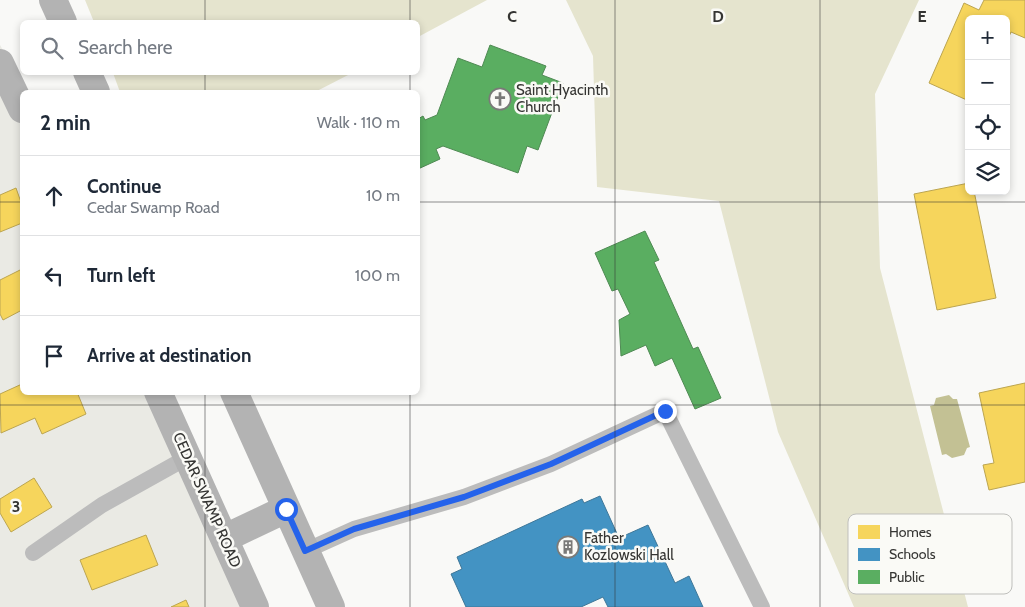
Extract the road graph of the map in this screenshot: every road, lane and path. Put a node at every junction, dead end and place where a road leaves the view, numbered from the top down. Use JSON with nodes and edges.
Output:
{"nodes":[{"id":1,"x":53,"y":0,"type":"edge"},
{"id":2,"x":62,"y":20,"type":"edge"},
{"id":3,"x":0,"y":63,"type":"edge"},
{"id":4,"x":88,"y":75,"type":"edge"},
{"id":5,"x":95,"y":90,"type":"edge"},
{"id":6,"x":20,"y":105,"type":"edge"},
{"id":7,"x":159,"y":395,"type":"edge"},
{"id":8,"x":235,"y":395,"type":"edge"},
{"id":9,"x":188,"y":457,"type":"junction"},
{"id":10,"x":286,"y":509,"type":"junction"},
{"id":11,"x":225,"y":538,"type":"junction"},
{"id":12,"x":305,"y":551,"type":"junction"},
{"id":13,"x":33,"y":553,"type":"dead end"},
{"id":14,"x":255,"y":607,"type":"edge"},
{"id":15,"x":331,"y":607,"type":"edge"},
{"id":16,"x":762,"y":607,"type":"edge"}],
"edges":[{"from":1,"to":2,"type":"main road"},
{"from":3,"to":6,"type":"main road"},
{"from":4,"to":5,"type":"main road"},
{"from":7,"to":9,"type":"main road","name":"CEDAR SWAMP ROAD"},
{"from":8,"to":10,"type":"main road"},
{"from":9,"to":11,"type":"main road","name":"CEDAR SWAMP ROAD"},
{"from":9,"to":13,"type":"lane"},
{"from":10,"to":11,"type":"main road"},
{"from":10,"to":12,"type":"main road"},
{"from":11,"to":14,"type":"main road","name":"CEDAR SWAMP ROAD"},
{"from":12,"to":15,"type":"main road"},
{"from":12,"to":16,"type":"lane"}]}
